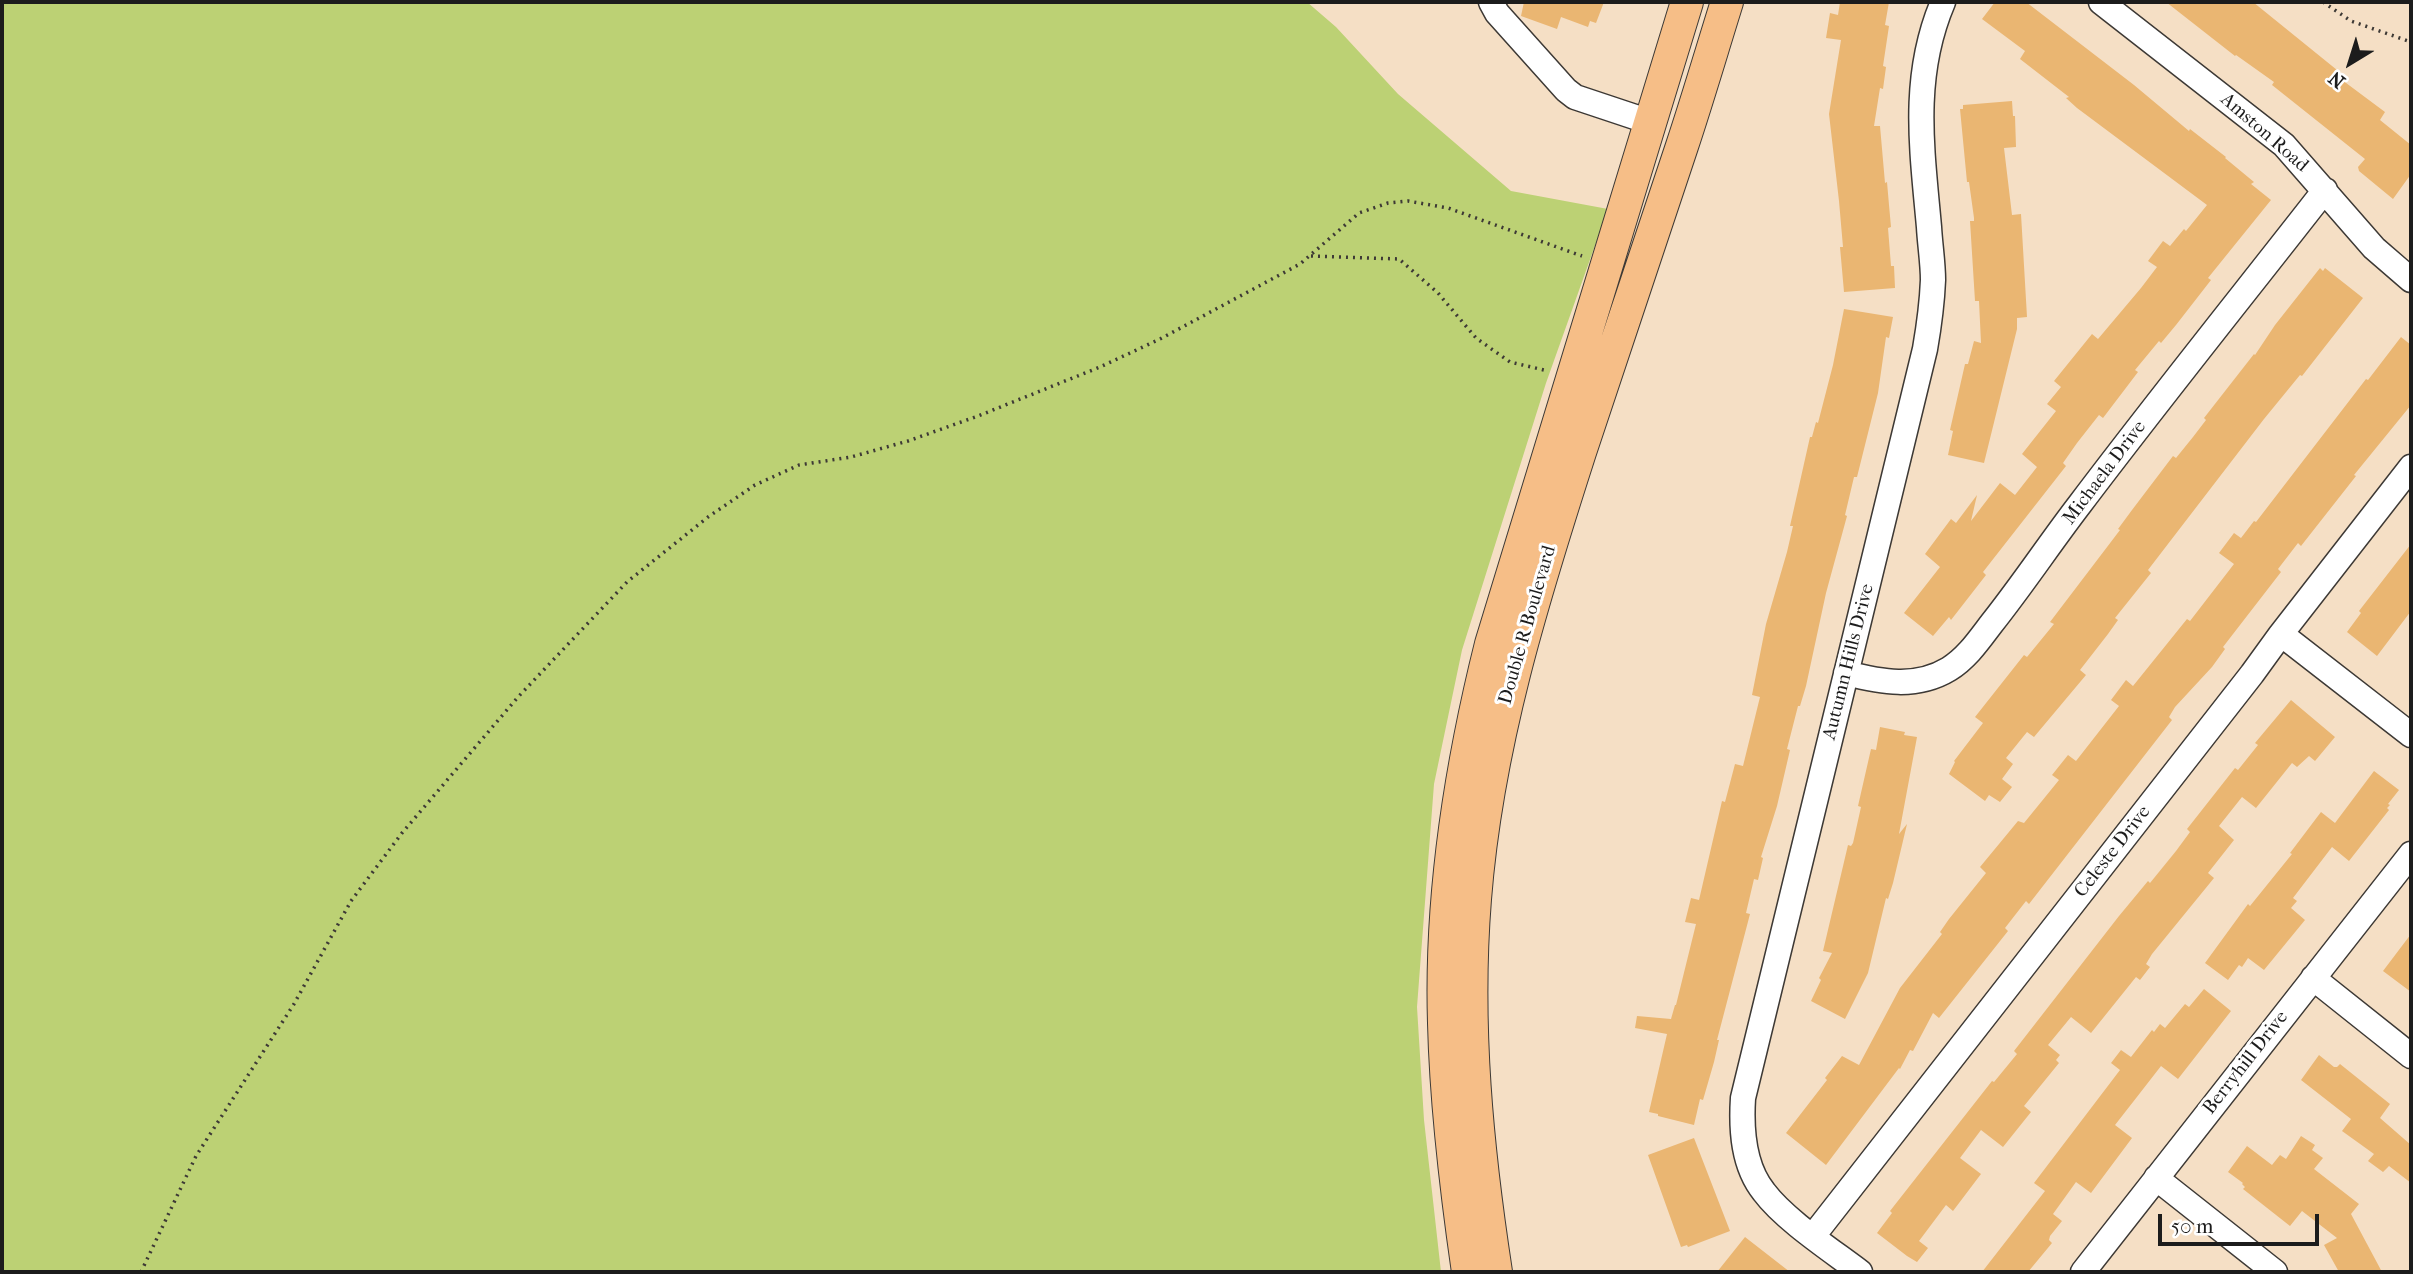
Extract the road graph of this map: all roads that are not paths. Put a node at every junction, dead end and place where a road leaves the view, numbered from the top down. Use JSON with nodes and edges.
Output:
{"nodes":[{"id":1,"x":1492,"y":2,"type":"edge"},
{"id":2,"x":1687,"y":2,"type":"edge"},
{"id":3,"x":1727,"y":2,"type":"edge"},
{"id":4,"x":1943,"y":2,"type":"edge"},
{"id":5,"x":2101,"y":2,"type":"edge"},
{"id":6,"x":1650,"y":122,"type":"junction"},
{"id":7,"x":2325,"y":190,"type":"junction"},
{"id":8,"x":2411,"y":280,"type":"edge"},
{"id":9,"x":2411,"y":467,"type":"edge"},
{"id":10,"x":2281,"y":634,"type":"junction"},
{"id":11,"x":1846,"y":673,"type":"junction"},
{"id":12,"x":2411,"y":735,"type":"edge"},
{"id":13,"x":2411,"y":854,"type":"edge"},
{"id":14,"x":2312,"y":978,"type":"junction"},
{"id":15,"x":2411,"y":1056,"type":"edge"},
{"id":16,"x":2156,"y":1178,"type":"junction"},
{"id":17,"x":1813,"y":1237,"type":"junction"},
{"id":18,"x":1468,"y":1272,"type":"edge"},
{"id":19,"x":1496,"y":1272,"type":"edge"},
{"id":20,"x":1860,"y":1272,"type":"edge"},
{"id":21,"x":2083,"y":1272,"type":"edge"},
{"id":22,"x":2275,"y":1272,"type":"edge"}],
"edges":[{"from":1,"to":6,"type":"street"},
{"from":2,"to":6,"type":"main road","name":"Double R Boulevard"},
{"from":3,"to":19,"type":"main road","name":"Double R Boulevard"},
{"from":4,"to":11,"type":"street","name":"Autumn Hills Drive"},
{"from":5,"to":7,"type":"street","name":"Amston Road"},
{"from":6,"to":18,"type":"main road","name":"Double R Boulevard"},
{"from":7,"to":8,"type":"street","name":"Amston Road"},
{"from":7,"to":11,"type":"street","name":"Michaela Drive"},
{"from":9,"to":10,"type":"street","name":"Celeste Drive"},
{"from":10,"to":12,"type":"street"},
{"from":10,"to":17,"type":"street","name":"Celeste Drive"},
{"from":11,"to":17,"type":"street","name":"Autumn Hills Drive"},
{"from":13,"to":14,"type":"street","name":"Berryhill Drive"},
{"from":14,"to":15,"type":"street"},
{"from":14,"to":16,"type":"street","name":"Berryhill Drive"},
{"from":16,"to":21,"type":"street","name":"Berryhill Drive"},
{"from":16,"to":22,"type":"street"},
{"from":17,"to":20,"type":"street","name":"Autumn Hills Drive"}]}
